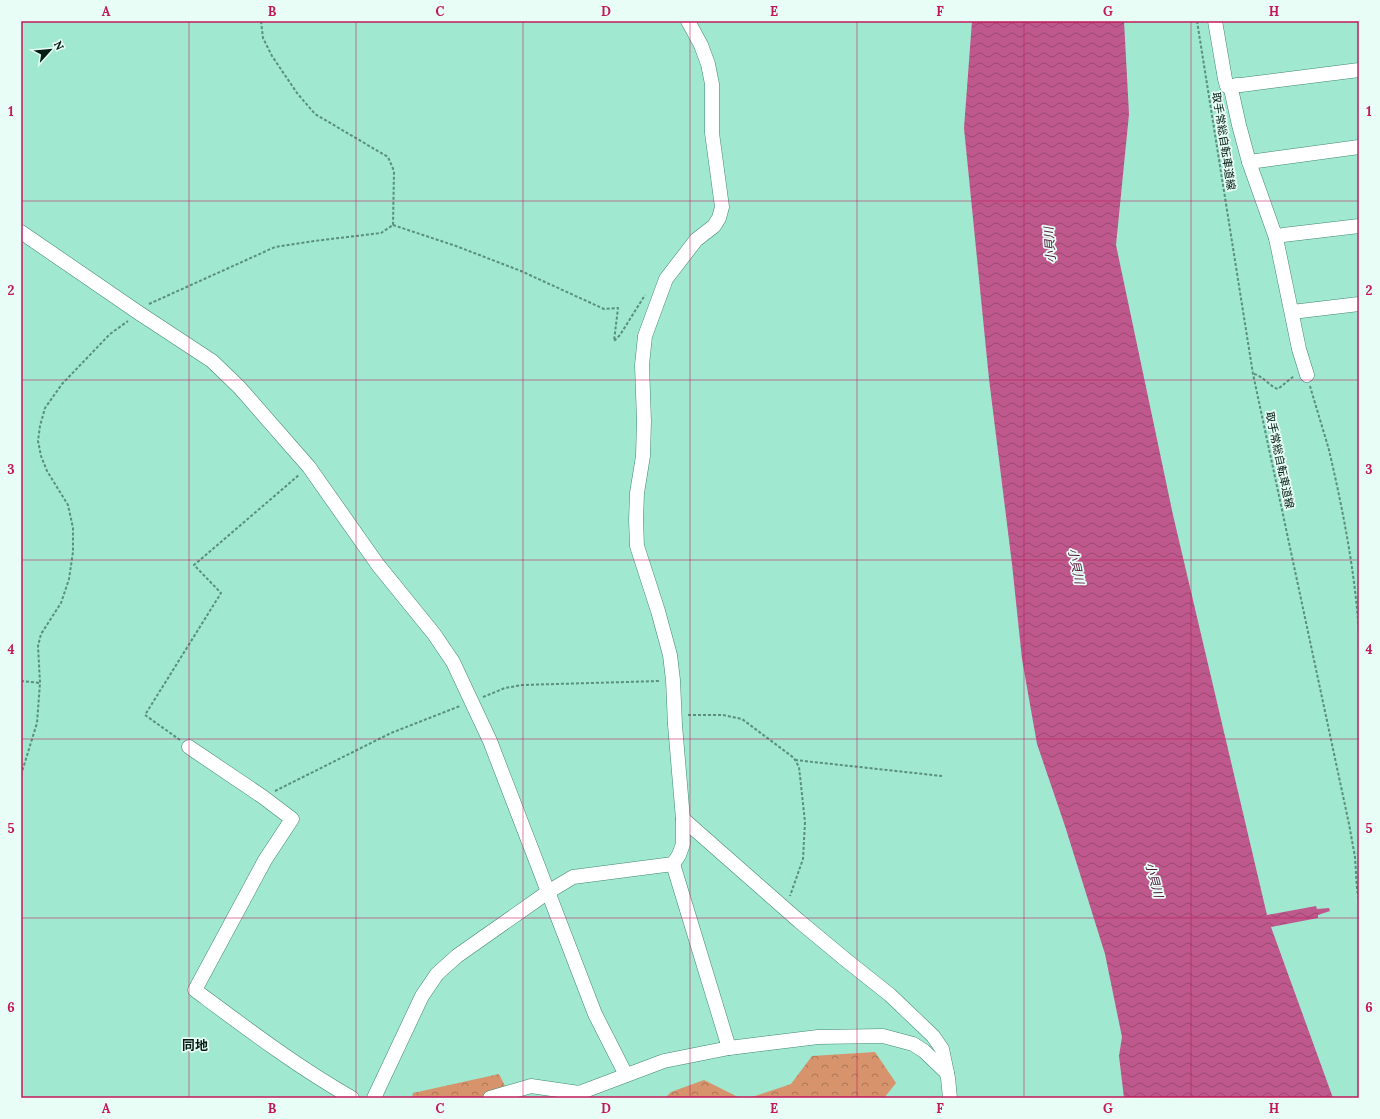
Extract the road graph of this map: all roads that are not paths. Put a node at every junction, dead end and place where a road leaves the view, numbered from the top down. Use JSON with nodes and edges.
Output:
{"nodes":[{"id":1,"x":688,"y":21,"type":"edge"},
{"id":2,"x":1215,"y":21,"type":"edge"},
{"id":3,"x":1359,"y":70,"type":"edge"},
{"id":4,"x":1231,"y":89,"type":"junction"},
{"id":5,"x":1359,"y":147,"type":"edge"},
{"id":6,"x":1249,"y":162,"type":"junction"},
{"id":7,"x":1359,"y":226,"type":"edge"},
{"id":8,"x":21,"y":232,"type":"edge"},
{"id":9,"x":1276,"y":238,"type":"junction"},
{"id":10,"x":1359,"y":304,"type":"edge"},
{"id":11,"x":1292,"y":312,"type":"junction"},
{"id":12,"x":1307,"y":375,"type":"road end"},
{"id":13,"x":189,"y":747,"type":"road end"},
{"id":14,"x":683,"y":819,"type":"junction"},
{"id":15,"x":673,"y":864,"type":"junction"},
{"id":16,"x":548,"y":892,"type":"junction"},
{"id":17,"x":729,"y":1048,"type":"junction"},
{"id":18,"x":947,"y":1073,"type":"junction"},
{"id":19,"x":626,"y":1075,"type":"junction"},
{"id":20,"x":352,"y":1098,"type":"edge"},
{"id":21,"x":374,"y":1098,"type":"edge"},
{"id":22,"x":490,"y":1098,"type":"edge"},
{"id":23,"x":950,"y":1098,"type":"edge"}],
"edges":[{"from":1,"to":14,"type":"street"},
{"from":2,"to":4,"type":"street"},
{"from":3,"to":4,"type":"street"},
{"from":4,"to":6,"type":"street"},
{"from":5,"to":6,"type":"street"},
{"from":6,"to":9,"type":"street"},
{"from":7,"to":9,"type":"street"},
{"from":8,"to":16,"type":"street"},
{"from":9,"to":11,"type":"street"},
{"from":10,"to":11,"type":"street"},
{"from":11,"to":12,"type":"street"},
{"from":13,"to":20,"type":"street"},
{"from":14,"to":15,"type":"street"},
{"from":14,"to":18,"type":"street"},
{"from":15,"to":16,"type":"street"},
{"from":15,"to":17,"type":"street"},
{"from":16,"to":19,"type":"street"},
{"from":16,"to":21,"type":"street"},
{"from":17,"to":18,"type":"street"},
{"from":17,"to":19,"type":"street"},
{"from":18,"to":23,"type":"street"},
{"from":19,"to":22,"type":"street"}]}
